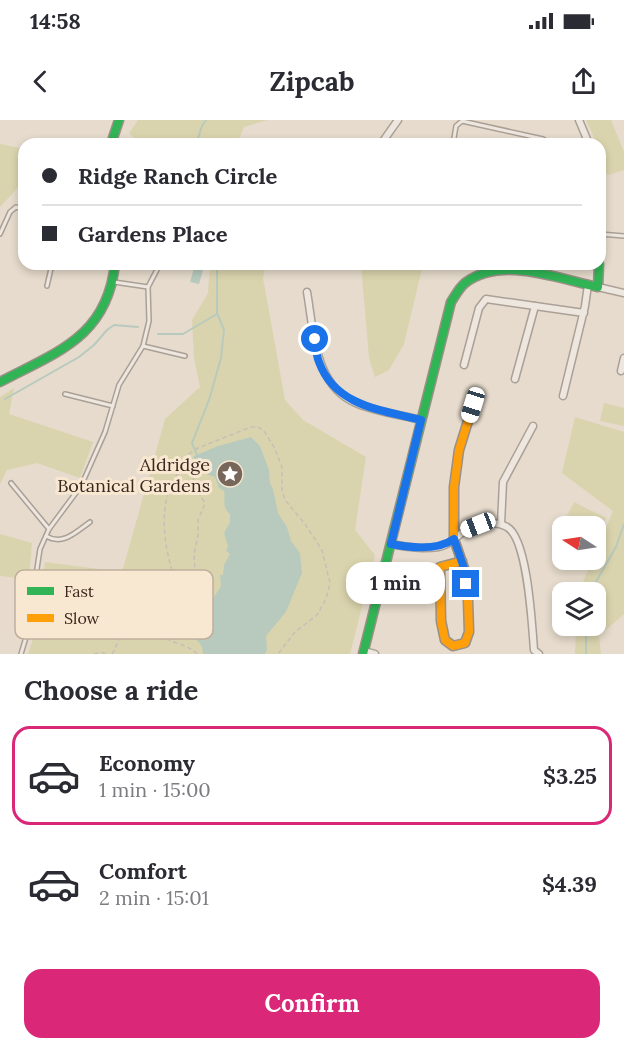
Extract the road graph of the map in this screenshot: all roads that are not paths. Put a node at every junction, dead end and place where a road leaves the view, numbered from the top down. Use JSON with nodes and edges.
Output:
{"nodes":[{"id":1,"x":119,"y":120,"type":"edge"},
{"id":2,"x":398,"y":120,"type":"edge"},
{"id":3,"x":579,"y":120,"type":"edge"},
{"id":4,"x":113,"y":138,"type":"edge"},
{"id":5,"x":385,"y":138,"type":"edge"},
{"id":6,"x":454,"y":138,"type":"edge"},
{"id":7,"x":538,"y":138,"type":"edge"},
{"id":8,"x":586,"y":138,"type":"edge"},
{"id":9,"x":18,"y":208,"type":"edge"},
{"id":10,"x":0,"y":234,"type":"edge"},
{"id":11,"x":606,"y":234,"type":"edge"},
{"id":12,"x":624,"y":236,"type":"edge"},
{"id":13,"x":51,"y":270,"type":"edge"},
{"id":14,"x":115,"y":270,"type":"edge"},
{"id":15,"x":157,"y":270,"type":"edge"},
{"id":16,"x":503,"y":270,"type":"edge"},
{"id":17,"x":523,"y":270,"type":"edge"},
{"id":18,"x":599,"y":270,"type":"edge"},
{"id":19,"x":114,"y":282,"type":"junction"},
{"id":20,"x":588,"y":285,"type":"junction"},
{"id":21,"x":47,"y":286,"type":"dead end"},
{"id":22,"x":148,"y":287,"type":"junction"},
{"id":23,"x":598,"y":287,"type":"junction"},
{"id":24,"x":307,"y":292,"type":"dead end"},
{"id":25,"x":624,"y":293,"type":"edge"},
{"id":26,"x":535,"y":306,"type":"junction"},
{"id":27,"x":584,"y":313,"type":"junction"},
{"id":28,"x":143,"y":346,"type":"junction"},
{"id":29,"x":185,"y":356,"type":"dead end"},
{"id":30,"x":624,"y":358,"type":"edge"},
{"id":31,"x":465,"y":365,"type":"dead end"},
{"id":32,"x":621,"y":371,"type":"dead end"},
{"id":33,"x":515,"y":379,"type":"dead end"},
{"id":34,"x":0,"y":382,"type":"edge"},
{"id":35,"x":65,"y":394,"type":"dead end"},
{"id":36,"x":563,"y":396,"type":"dead end"},
{"id":37,"x":473,"y":405,"type":"dead end"},
{"id":38,"x":113,"y":406,"type":"junction"},
{"id":39,"x":421,"y":420,"type":"junction"},
{"id":40,"x":533,"y":426,"type":"dead end"},
{"id":41,"x":11,"y":483,"type":"dead end"},
{"id":42,"x":90,"y":522,"type":"dead end"},
{"id":43,"x":501,"y":524,"type":"junction"},
{"id":44,"x":49,"y":530,"type":"junction"},
{"id":45,"x":46,"y":536,"type":"junction"},
{"id":46,"x":454,"y":539,"type":"junction"},
{"id":47,"x":391,"y":544,"type":"junction"},
{"id":48,"x":462,"y":561,"type":"junction"},
{"id":49,"x":37,"y":570,"type":"edge"},
{"id":50,"x":26,"y":639,"type":"edge"},
{"id":51,"x":364,"y":653,"type":"edge"},
{"id":52,"x":21,"y":654,"type":"edge"},
{"id":53,"x":375,"y":654,"type":"edge"},
{"id":54,"x":539,"y":654,"type":"edge"}],
"edges":[{"from":1,"to":4,"type":"street"},
{"from":2,"to":5,"type":"street"},
{"from":3,"to":8,"type":"street"},
{"from":6,"to":7,"type":"lane"},
{"from":9,"to":10,"type":"lane"},
{"from":11,"to":12,"type":"lane"},
{"from":13,"to":21,"type":"lane"},
{"from":14,"to":19,"type":"street"},
{"from":15,"to":22,"type":"lane"},
{"from":16,"to":39,"type":"street"},
{"from":17,"to":20,"type":"street"},
{"from":18,"to":23,"type":"street"},
{"from":19,"to":22,"type":"lane"},
{"from":19,"to":34,"type":"street"},
{"from":20,"to":23,"type":"street"},
{"from":20,"to":27,"type":"street"},
{"from":22,"to":28,"type":"lane"},
{"from":23,"to":25,"type":"street"},
{"from":24,"to":39,"type":"street"},
{"from":26,"to":27,"type":"street"},
{"from":26,"to":31,"type":"street"},
{"from":26,"to":33,"type":"street"},
{"from":27,"to":36,"type":"street"},
{"from":28,"to":29,"type":"lane"},
{"from":28,"to":38,"type":"lane"},
{"from":30,"to":32,"type":"street"},
{"from":35,"to":38,"type":"lane"},
{"from":37,"to":46,"type":"street"},
{"from":38,"to":44,"type":"lane"},
{"from":39,"to":47,"type":"street"},
{"from":40,"to":43,"type":"street"},
{"from":41,"to":44,"type":"lane"},
{"from":42,"to":45,"type":"lane"},
{"from":43,"to":46,"type":"street"},
{"from":43,"to":54,"type":"street"},
{"from":44,"to":45,"type":"lane"},
{"from":45,"to":49,"type":"lane"},
{"from":46,"to":47,"type":"street"},
{"from":46,"to":48,"type":"street"},
{"from":47,"to":51,"type":"street"},
{"from":48,"to":48,"type":"street"},
{"from":50,"to":52,"type":"lane"},
{"from":51,"to":53,"type":"street"}]}
